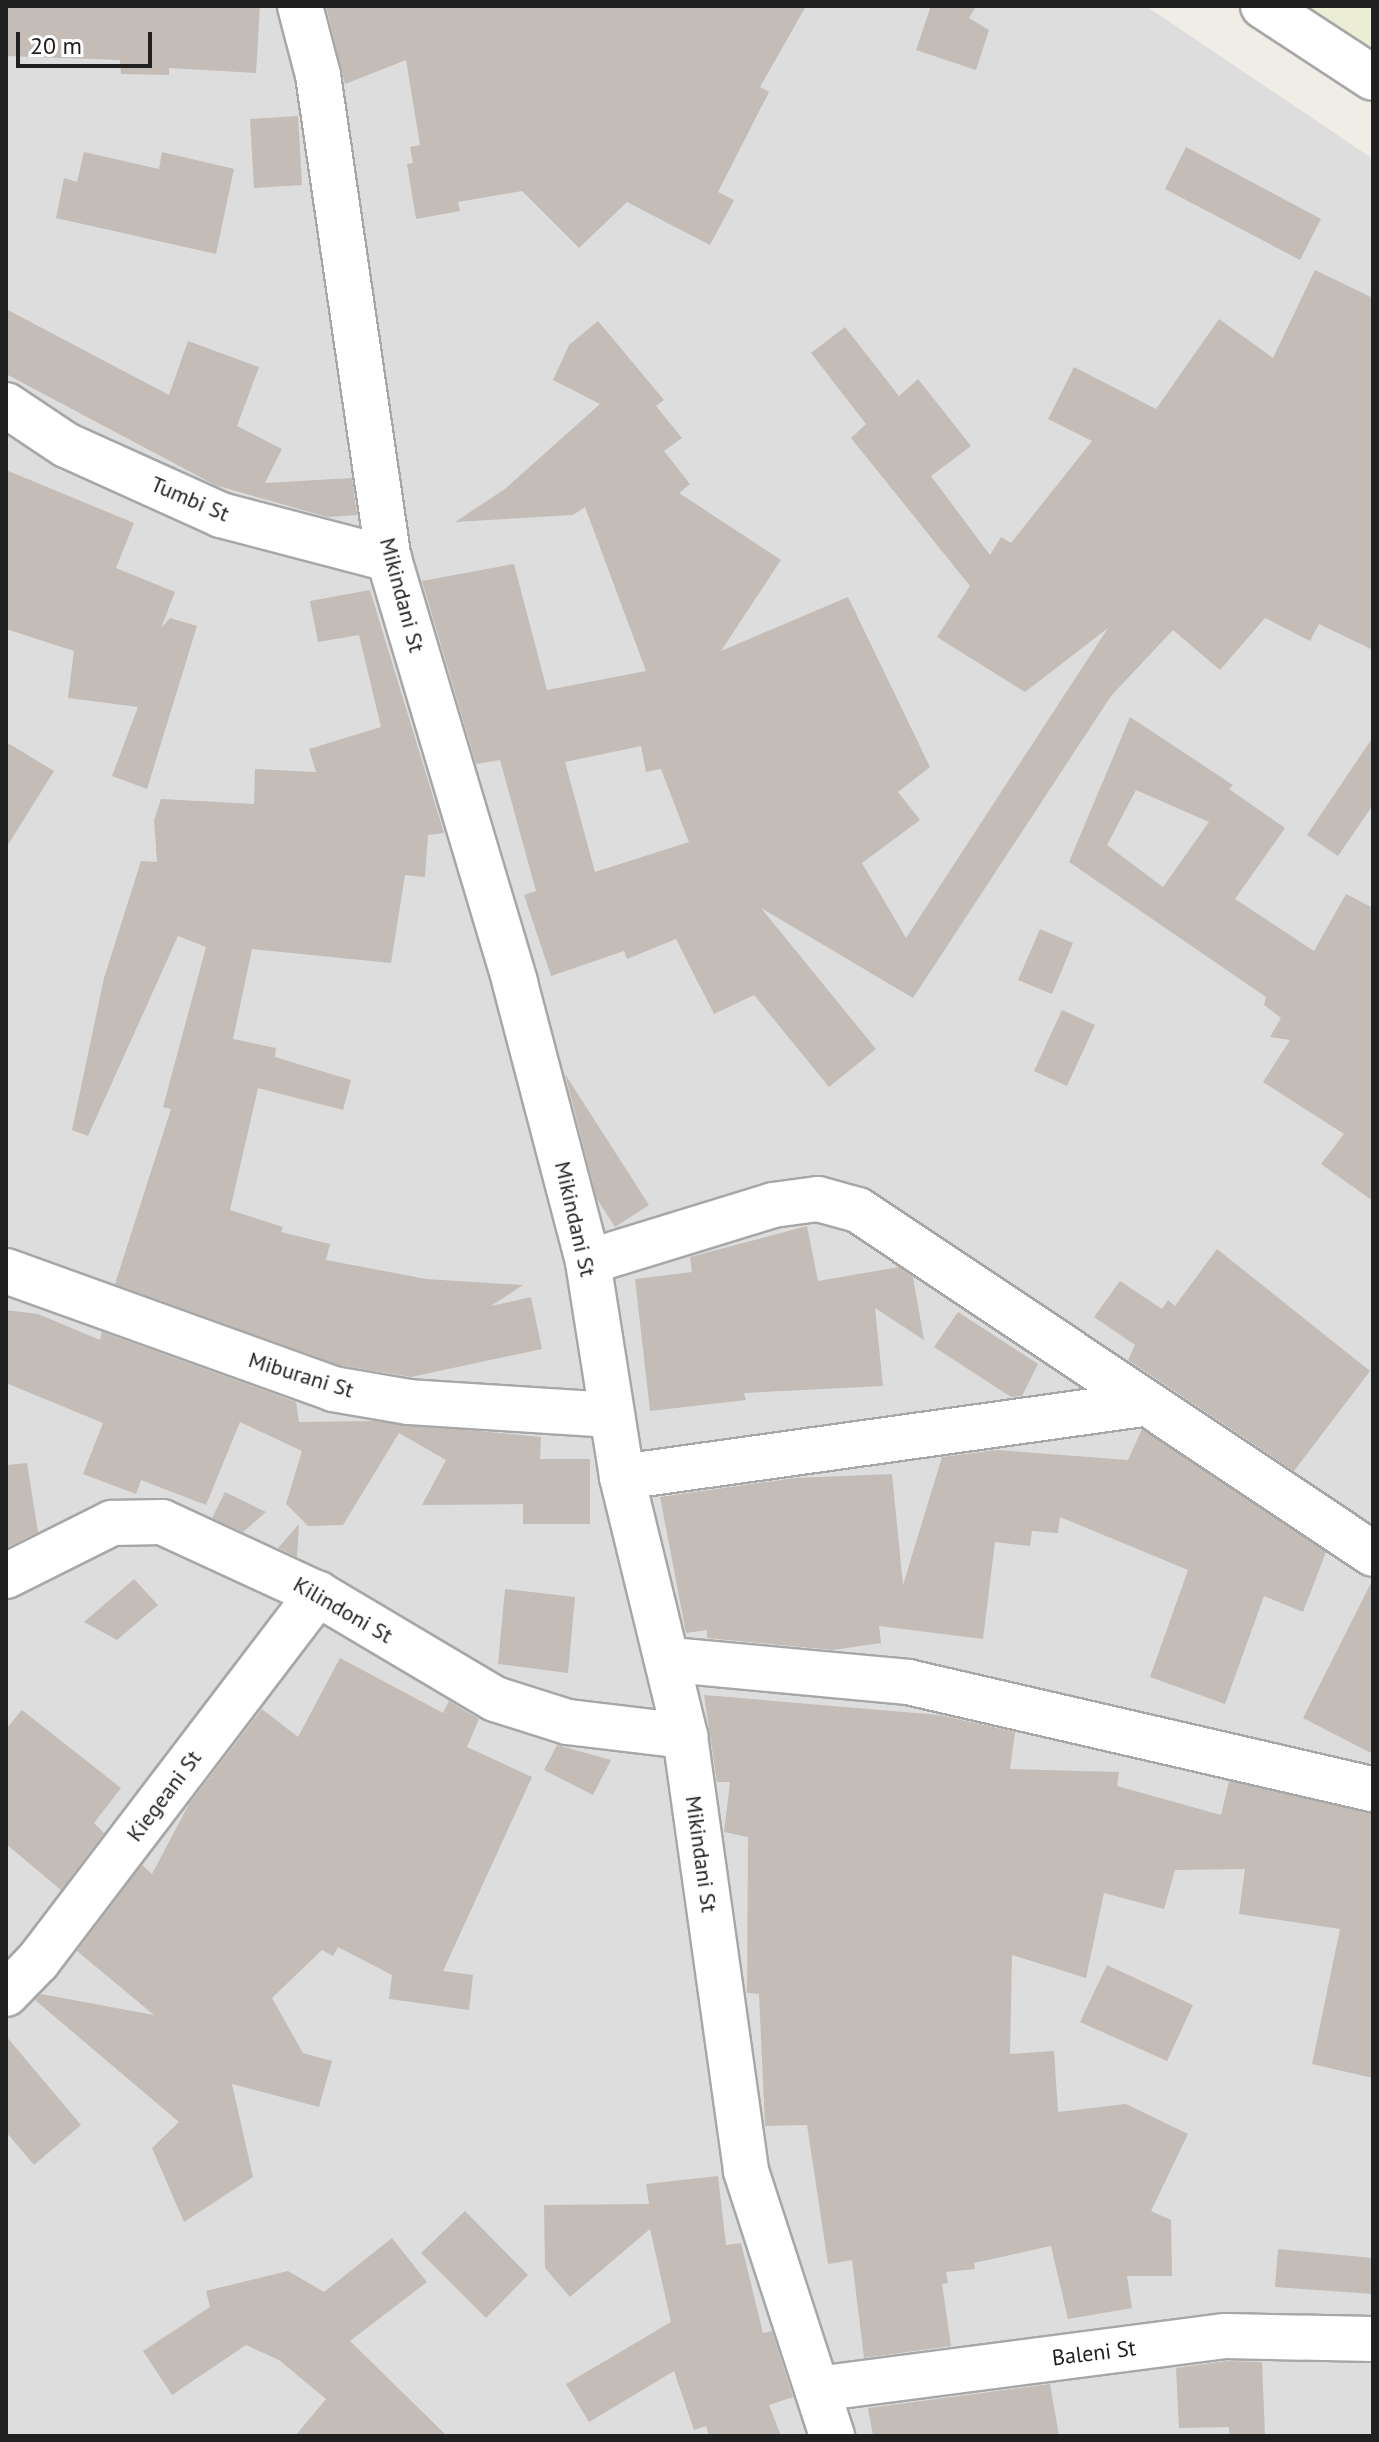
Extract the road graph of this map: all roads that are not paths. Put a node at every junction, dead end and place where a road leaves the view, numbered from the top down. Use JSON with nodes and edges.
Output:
{"nodes":[{"id":1,"x":300,"y":6,"type":"edge"},
{"id":2,"x":1263,"y":6,"type":"edge"},
{"id":3,"x":1373,"y":78,"type":"edge"},
{"id":4,"x":6,"y":405,"type":"edge"},
{"id":5,"x":389,"y":559,"type":"junction"},
{"id":6,"x":588,"y":1262,"type":"junction"},
{"id":7,"x":6,"y":1271,"type":"edge"},
{"id":8,"x":1143,"y":1404,"type":"junction"},
{"id":9,"x":609,"y":1415,"type":"junction"},
{"id":10,"x":622,"y":1477,"type":"junction"},
{"id":11,"x":1373,"y":1554,"type":"edge"},
{"id":12,"x":6,"y":1576,"type":"edge"},
{"id":13,"x":318,"y":1594,"type":"junction"},
{"id":14,"x":671,"y":1660,"type":"junction"},
{"id":15,"x":685,"y":1736,"type":"junction"},
{"id":16,"x":1373,"y":1789,"type":"edge"},
{"id":17,"x":6,"y":1994,"type":"edge"},
{"id":18,"x":1373,"y":2339,"type":"edge"},
{"id":19,"x":817,"y":2389,"type":"junction"},
{"id":20,"x":832,"y":2436,"type":"edge"}],
"edges":[{"from":1,"to":5,"type":"street","name":"Mikindani St"},
{"from":2,"to":3,"type":"street"},
{"from":4,"to":5,"type":"street","name":"Tumbi St"},
{"from":5,"to":6,"type":"street","name":"Mikindani St"},
{"from":6,"to":8,"type":"street"},
{"from":6,"to":9,"type":"street","name":"Mikindani St"},
{"from":7,"to":9,"type":"street","name":"Miburani St"},
{"from":8,"to":10,"type":"street"},
{"from":8,"to":11,"type":"street"},
{"from":9,"to":10,"type":"street","name":"Mikindani St"},
{"from":10,"to":14,"type":"street","name":"Mikindani St"},
{"from":12,"to":13,"type":"street","name":"Kilindoni St"},
{"from":13,"to":15,"type":"street","name":"Kilindoni St"},
{"from":13,"to":17,"type":"street","name":"Kiegeani St"},
{"from":14,"to":15,"type":"street","name":"Mikindani St"},
{"from":14,"to":16,"type":"street"},
{"from":15,"to":19,"type":"street","name":"Mikindani St"},
{"from":18,"to":19,"type":"street","name":"Baleni St"},
{"from":19,"to":20,"type":"street","name":"Mikindani St"}]}
